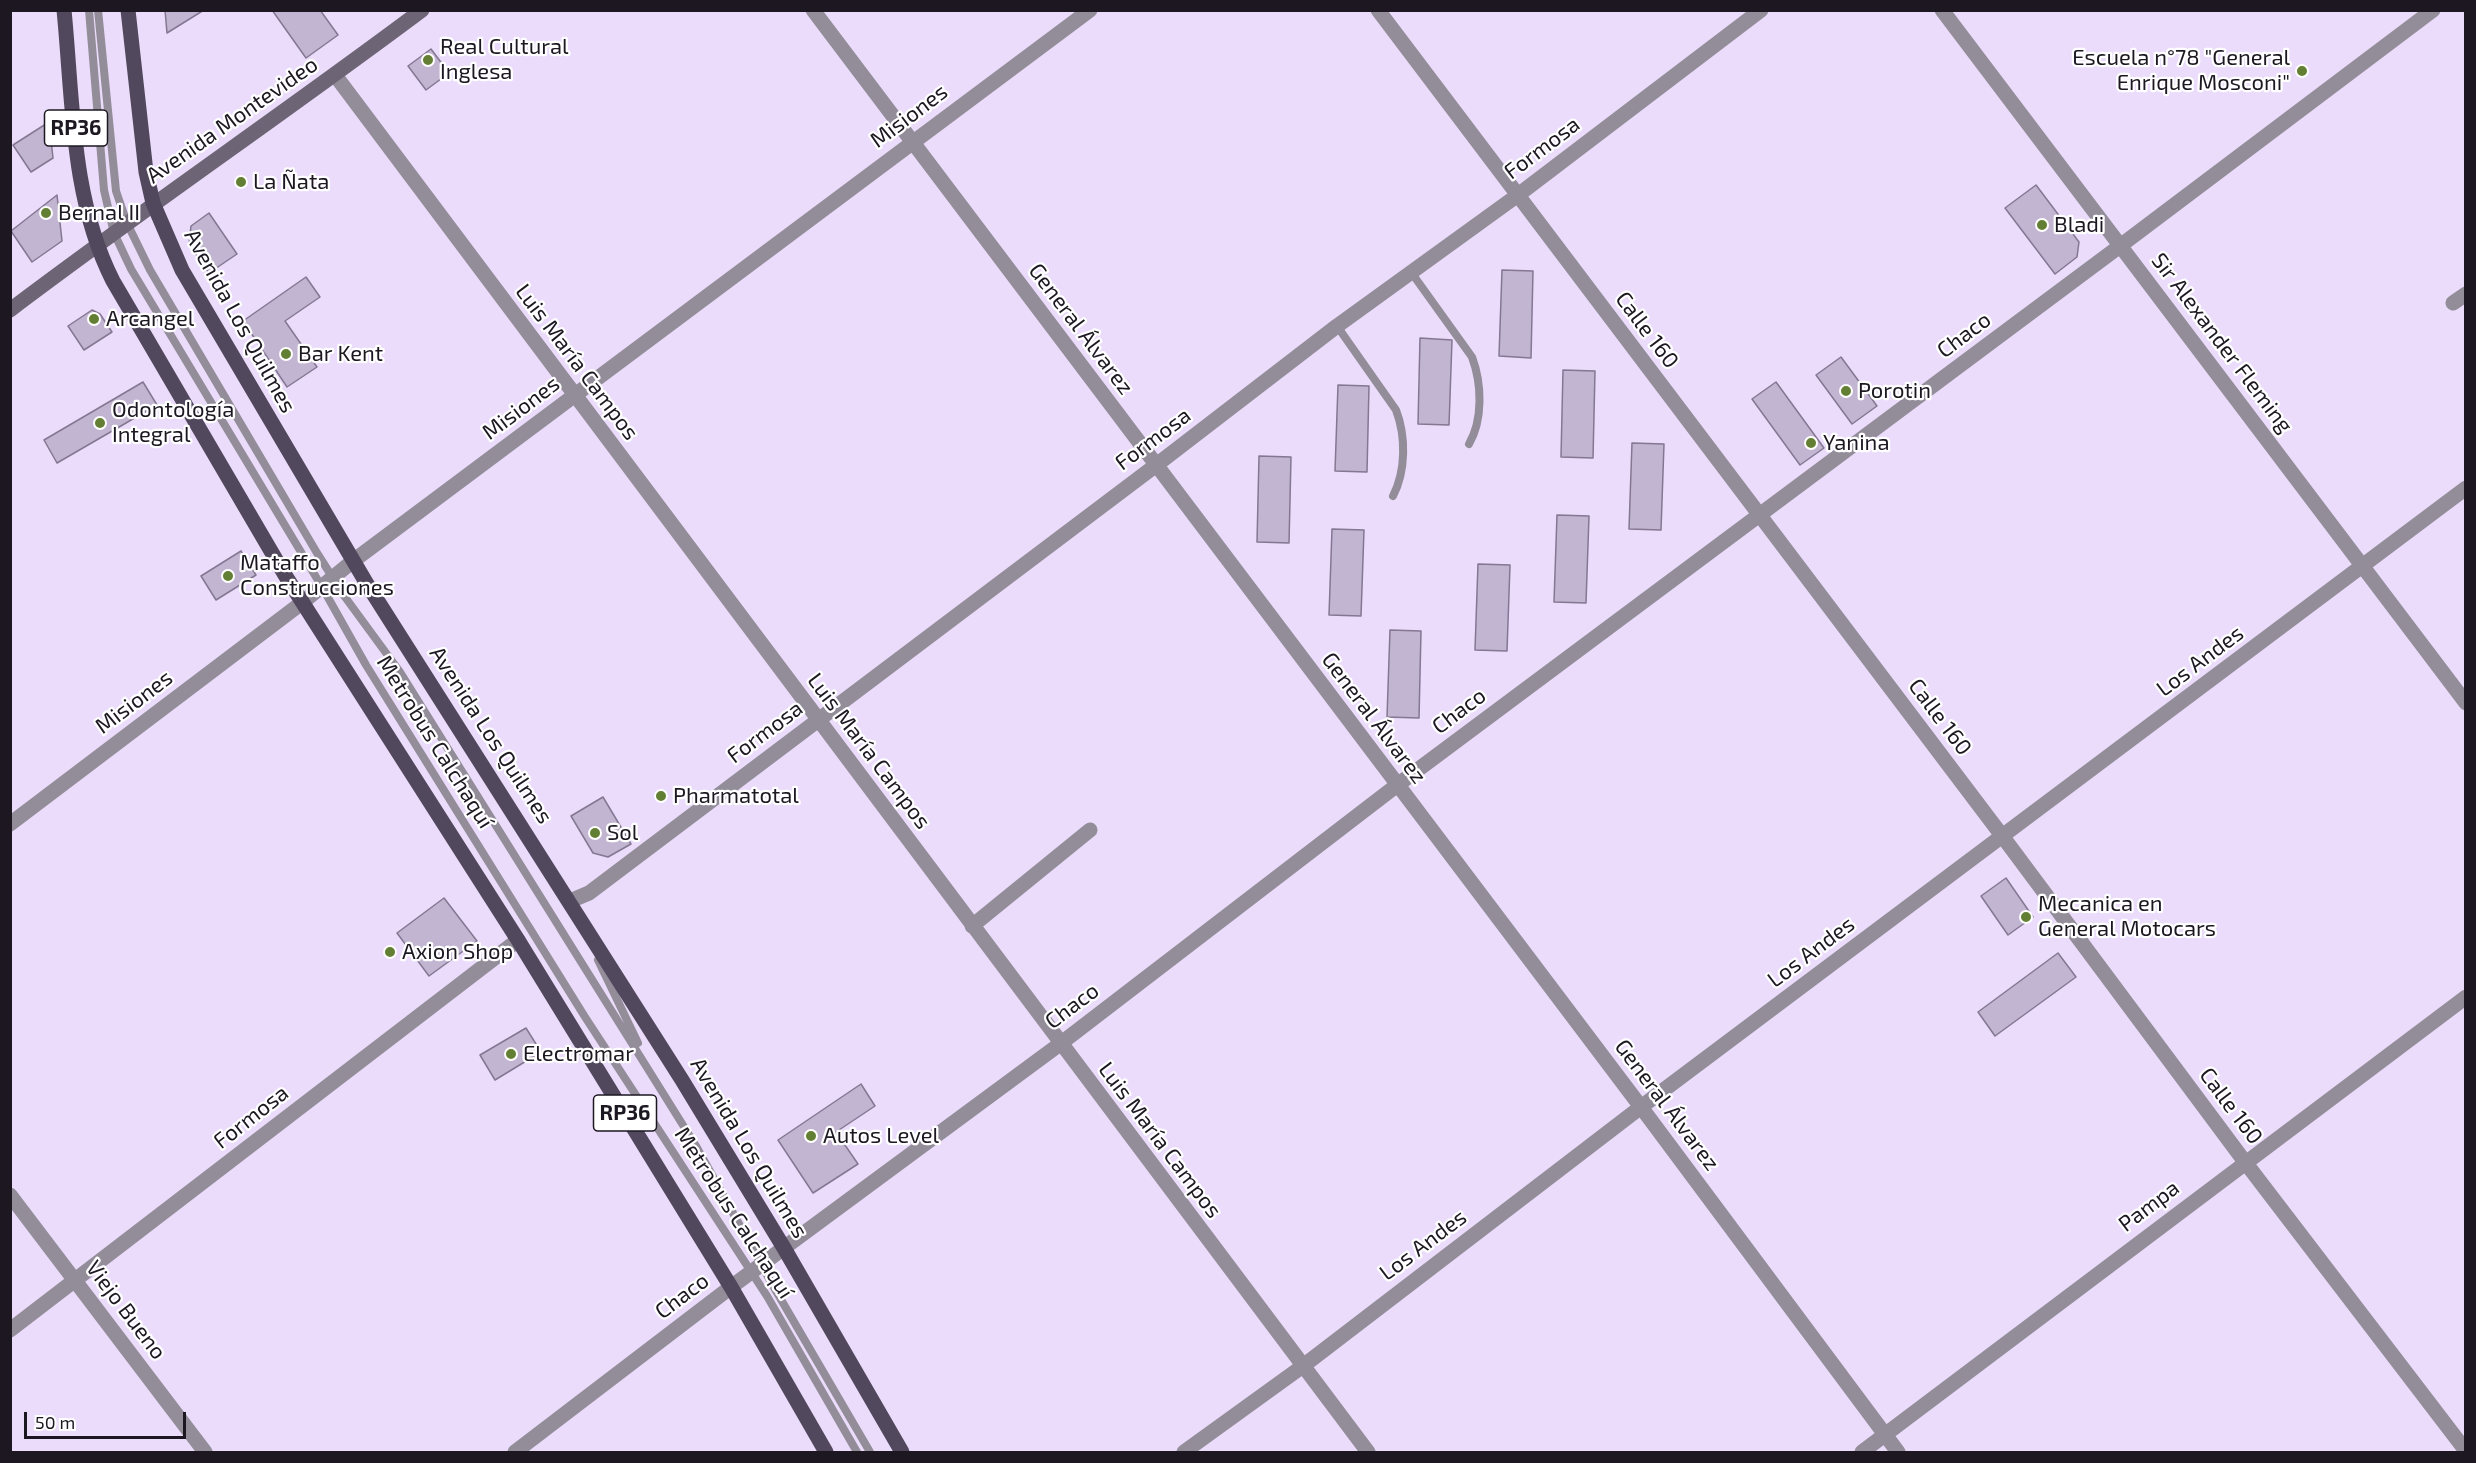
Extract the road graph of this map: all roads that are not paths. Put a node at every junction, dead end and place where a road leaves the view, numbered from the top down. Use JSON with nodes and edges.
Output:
{"nodes":[{"id":1,"x":64,"y":10,"type":"edge"},
{"id":2,"x":89,"y":10,"type":"edge"},
{"id":3,"x":98,"y":10,"type":"edge"},
{"id":4,"x":128,"y":10,"type":"edge"},
{"id":5,"x":422,"y":10,"type":"edge"},
{"id":6,"x":813,"y":10,"type":"edge"},
{"id":7,"x":1090,"y":10,"type":"edge"},
{"id":8,"x":1378,"y":10,"type":"edge"},
{"id":9,"x":1761,"y":10,"type":"edge"},
{"id":10,"x":1942,"y":10,"type":"edge"},
{"id":11,"x":2433,"y":10,"type":"edge"},
{"id":12,"x":335,"y":75,"type":"junction"},
{"id":13,"x":912,"y":142,"type":"junction"},
{"id":14,"x":1518,"y":195,"type":"junction"},
{"id":15,"x":153,"y":203,"type":"junction"},
{"id":16,"x":127,"y":223,"type":"junction"},
{"id":17,"x":114,"y":233,"type":"junction"},
{"id":18,"x":96,"y":244,"type":"junction"},
{"id":19,"x":2120,"y":246,"type":"junction"},
{"id":20,"x":1411,"y":272,"type":"junction"},
{"id":21,"x":10,"y":310,"type":"edge"},
{"id":22,"x":1337,"y":326,"type":"junction"},
{"id":23,"x":574,"y":396,"type":"junction"},
{"id":24,"x":1469,"y":444,"type":"dead end"},
{"id":25,"x":1155,"y":466,"type":"junction"},
{"id":26,"x":2466,"y":488,"type":"edge"},
{"id":27,"x":1393,"y":496,"type":"dead end"},
{"id":28,"x":1758,"y":516,"type":"junction"},
{"id":29,"x":353,"y":561,"type":"junction"},
{"id":30,"x":2362,"y":567,"type":"junction"},
{"id":31,"x":327,"y":582,"type":"junction"},
{"id":32,"x":303,"y":602,"type":"junction"},
{"id":33,"x":2466,"y":703,"type":"edge"},
{"id":34,"x":818,"y":721,"type":"junction"},
{"id":35,"x":1396,"y":786,"type":"junction"},
{"id":36,"x":10,"y":824,"type":"edge"},
{"id":37,"x":1090,"y":830,"type":"dead end"},
{"id":38,"x":2003,"y":837,"type":"junction"},
{"id":39,"x":570,"y":901,"type":"junction"},
{"id":40,"x":972,"y":926,"type":"junction"},
{"id":41,"x":518,"y":940,"type":"junction"},
{"id":42,"x":2466,"y":997,"type":"edge"},
{"id":43,"x":1060,"y":1044,"type":"junction"},
{"id":44,"x":655,"y":1079,"type":"junction"},
{"id":45,"x":1641,"y":1107,"type":"junction"},
{"id":46,"x":2245,"y":1162,"type":"junction"},
{"id":47,"x":10,"y":1195,"type":"edge"},
{"id":48,"x":784,"y":1248,"type":"junction"},
{"id":49,"x":757,"y":1268,"type":"junction"},
{"id":50,"x":75,"y":1281,"type":"junction"},
{"id":51,"x":731,"y":1287,"type":"junction"},
{"id":52,"x":10,"y":1330,"type":"edge"},
{"id":53,"x":1303,"y":1366,"type":"junction"},
{"id":54,"x":1885,"y":1435,"type":"junction"},
{"id":55,"x":2466,"y":1451,"type":"edge"},
{"id":56,"x":205,"y":1452,"type":"edge"},
{"id":57,"x":515,"y":1452,"type":"edge"},
{"id":58,"x":826,"y":1452,"type":"edge"},
{"id":59,"x":857,"y":1452,"type":"edge"},
{"id":60,"x":870,"y":1452,"type":"edge"},
{"id":61,"x":902,"y":1452,"type":"edge"},
{"id":62,"x":1184,"y":1452,"type":"edge"},
{"id":63,"x":1368,"y":1452,"type":"edge"},
{"id":64,"x":1862,"y":1452,"type":"edge"},
{"id":65,"x":1898,"y":1452,"type":"edge"}],
"edges":[{"from":1,"to":18,"type":"main road","number":"RP36"},
{"from":2,"to":17,"type":"lane","name":"Metrobus Calchaquí"},
{"from":3,"to":16,"type":"lane","name":"Metrobus Calchaquí"},
{"from":4,"to":15,"type":"main road","name":"Avenida Los Quilmes","number":"RP36"},
{"from":5,"to":12,"type":"street","name":"Avenida Montevideo"},
{"from":6,"to":13,"type":"street","name":"General Álvarez"},
{"from":7,"to":13,"type":"street","name":"Misiones"},
{"from":8,"to":14,"type":"street","name":"Calle 160"},
{"from":9,"to":14,"type":"street","name":"Formosa"},
{"from":10,"to":19,"type":"street","name":"Sir Alexander Fleming"},
{"from":11,"to":19,"type":"street","name":"Chaco"},
{"from":12,"to":15,"type":"street","name":"Avenida Montevideo"},
{"from":12,"to":23,"type":"street","name":"Luis María Campos"},
{"from":13,"to":23,"type":"street","name":"Misiones"},
{"from":13,"to":25,"type":"street","name":"General Álvarez"},
{"from":14,"to":20,"type":"street","name":"Formosa"},
{"from":14,"to":28,"type":"street","name":"Calle 160"},
{"from":15,"to":16,"type":"street","name":"Avenida Montevideo"},
{"from":15,"to":29,"type":"main road","name":"Avenida Los Quilmes","number":"RP36"},
{"from":16,"to":17,"type":"street","name":"Avenida Montevideo"},
{"from":16,"to":31,"type":"lane","name":"Metrobus Calchaquí"},
{"from":17,"to":18,"type":"street","name":"Avenida Montevideo"},
{"from":17,"to":31,"type":"lane","name":"Metrobus Calchaquí"},
{"from":18,"to":21,"type":"street","name":"Avenida Montevideo"},
{"from":18,"to":32,"type":"main road","number":"RP36"},
{"from":19,"to":28,"type":"street","name":"Chaco"},
{"from":19,"to":30,"type":"street","name":"Sir Alexander Fleming"},
{"from":20,"to":22,"type":"street","name":"Formosa"},
{"from":20,"to":24,"type":"lane"},
{"from":22,"to":25,"type":"street","name":"Formosa"},
{"from":22,"to":27,"type":"lane"},
{"from":23,"to":29,"type":"street","name":"Misiones"},
{"from":23,"to":34,"type":"street","name":"Luis María Campos"},
{"from":25,"to":34,"type":"street","name":"Formosa"},
{"from":25,"to":35,"type":"street","name":"General Álvarez"},
{"from":26,"to":30,"type":"street","name":"Los Andes"},
{"from":28,"to":35,"type":"street","name":"Chaco"},
{"from":28,"to":38,"type":"street","name":"Calle 160"},
{"from":29,"to":31,"type":"street","name":"Misiones"},
{"from":29,"to":39,"type":"main road","name":"Avenida Los Quilmes","number":"RP36"},
{"from":30,"to":33,"type":"street","name":"Sir Alexander Fleming"},
{"from":30,"to":38,"type":"street","name":"Los Andes"},
{"from":31,"to":32,"type":"street","name":"Misiones"},
{"from":31,"to":44,"type":"lane","name":"Metrobus Calchaquí"},
{"from":31,"to":49,"type":"lane","name":"Metrobus Calchaquí"},
{"from":32,"to":36,"type":"street","name":"Misiones"},
{"from":32,"to":41,"type":"main road","number":"RP36"},
{"from":34,"to":39,"type":"street","name":"Formosa"},
{"from":34,"to":40,"type":"street","name":"Luis María Campos"},
{"from":35,"to":43,"type":"street","name":"Chaco"},
{"from":35,"to":45,"type":"street","name":"General Álvarez"},
{"from":37,"to":40,"type":"street"},
{"from":38,"to":45,"type":"street","name":"Los Andes"},
{"from":38,"to":46,"type":"street","name":"Calle 160"},
{"from":39,"to":44,"type":"lane","name":"Metrobus Calchaquí"},
{"from":39,"to":48,"type":"main road","name":"Avenida Los Quilmes","number":"RP36"},
{"from":40,"to":43,"type":"street","name":"Luis María Campos"},
{"from":41,"to":50,"type":"street","name":"Formosa"},
{"from":41,"to":51,"type":"main road","number":"RP36"},
{"from":42,"to":46,"type":"street","name":"Pampa"},
{"from":43,"to":48,"type":"street","name":"Chaco"},
{"from":43,"to":53,"type":"street","name":"Luis María Campos"},
{"from":44,"to":49,"type":"lane","name":"Metrobus Calchaquí"},
{"from":45,"to":53,"type":"street","name":"Los Andes"},
{"from":45,"to":54,"type":"street","name":"General Álvarez"},
{"from":46,"to":54,"type":"street","name":"Pampa"},
{"from":46,"to":55,"type":"street","name":"Calle 160"},
{"from":47,"to":50,"type":"street","name":"Viejo Bueno"},
{"from":48,"to":49,"type":"street","name":"Chaco"},
{"from":48,"to":61,"type":"main road","name":"Avenida Los Quilmes","number":"RP36"},
{"from":49,"to":51,"type":"street","name":"Chaco"},
{"from":49,"to":59,"type":"lane","name":"Metrobus Calchaquí"},
{"from":49,"to":60,"type":"lane","name":"Metrobus Calchaquí"},
{"from":50,"to":52,"type":"street","name":"Formosa"},
{"from":50,"to":56,"type":"street","name":"Viejo Bueno"},
{"from":51,"to":57,"type":"street","name":"Chaco"},
{"from":51,"to":58,"type":"main road","number":"RP36"},
{"from":53,"to":62,"type":"street","name":"Los Andes"},
{"from":53,"to":63,"type":"street","name":"Luis María Campos"},
{"from":54,"to":64,"type":"street","name":"Pampa"},
{"from":54,"to":65,"type":"street","name":"General Álvarez"}]}
